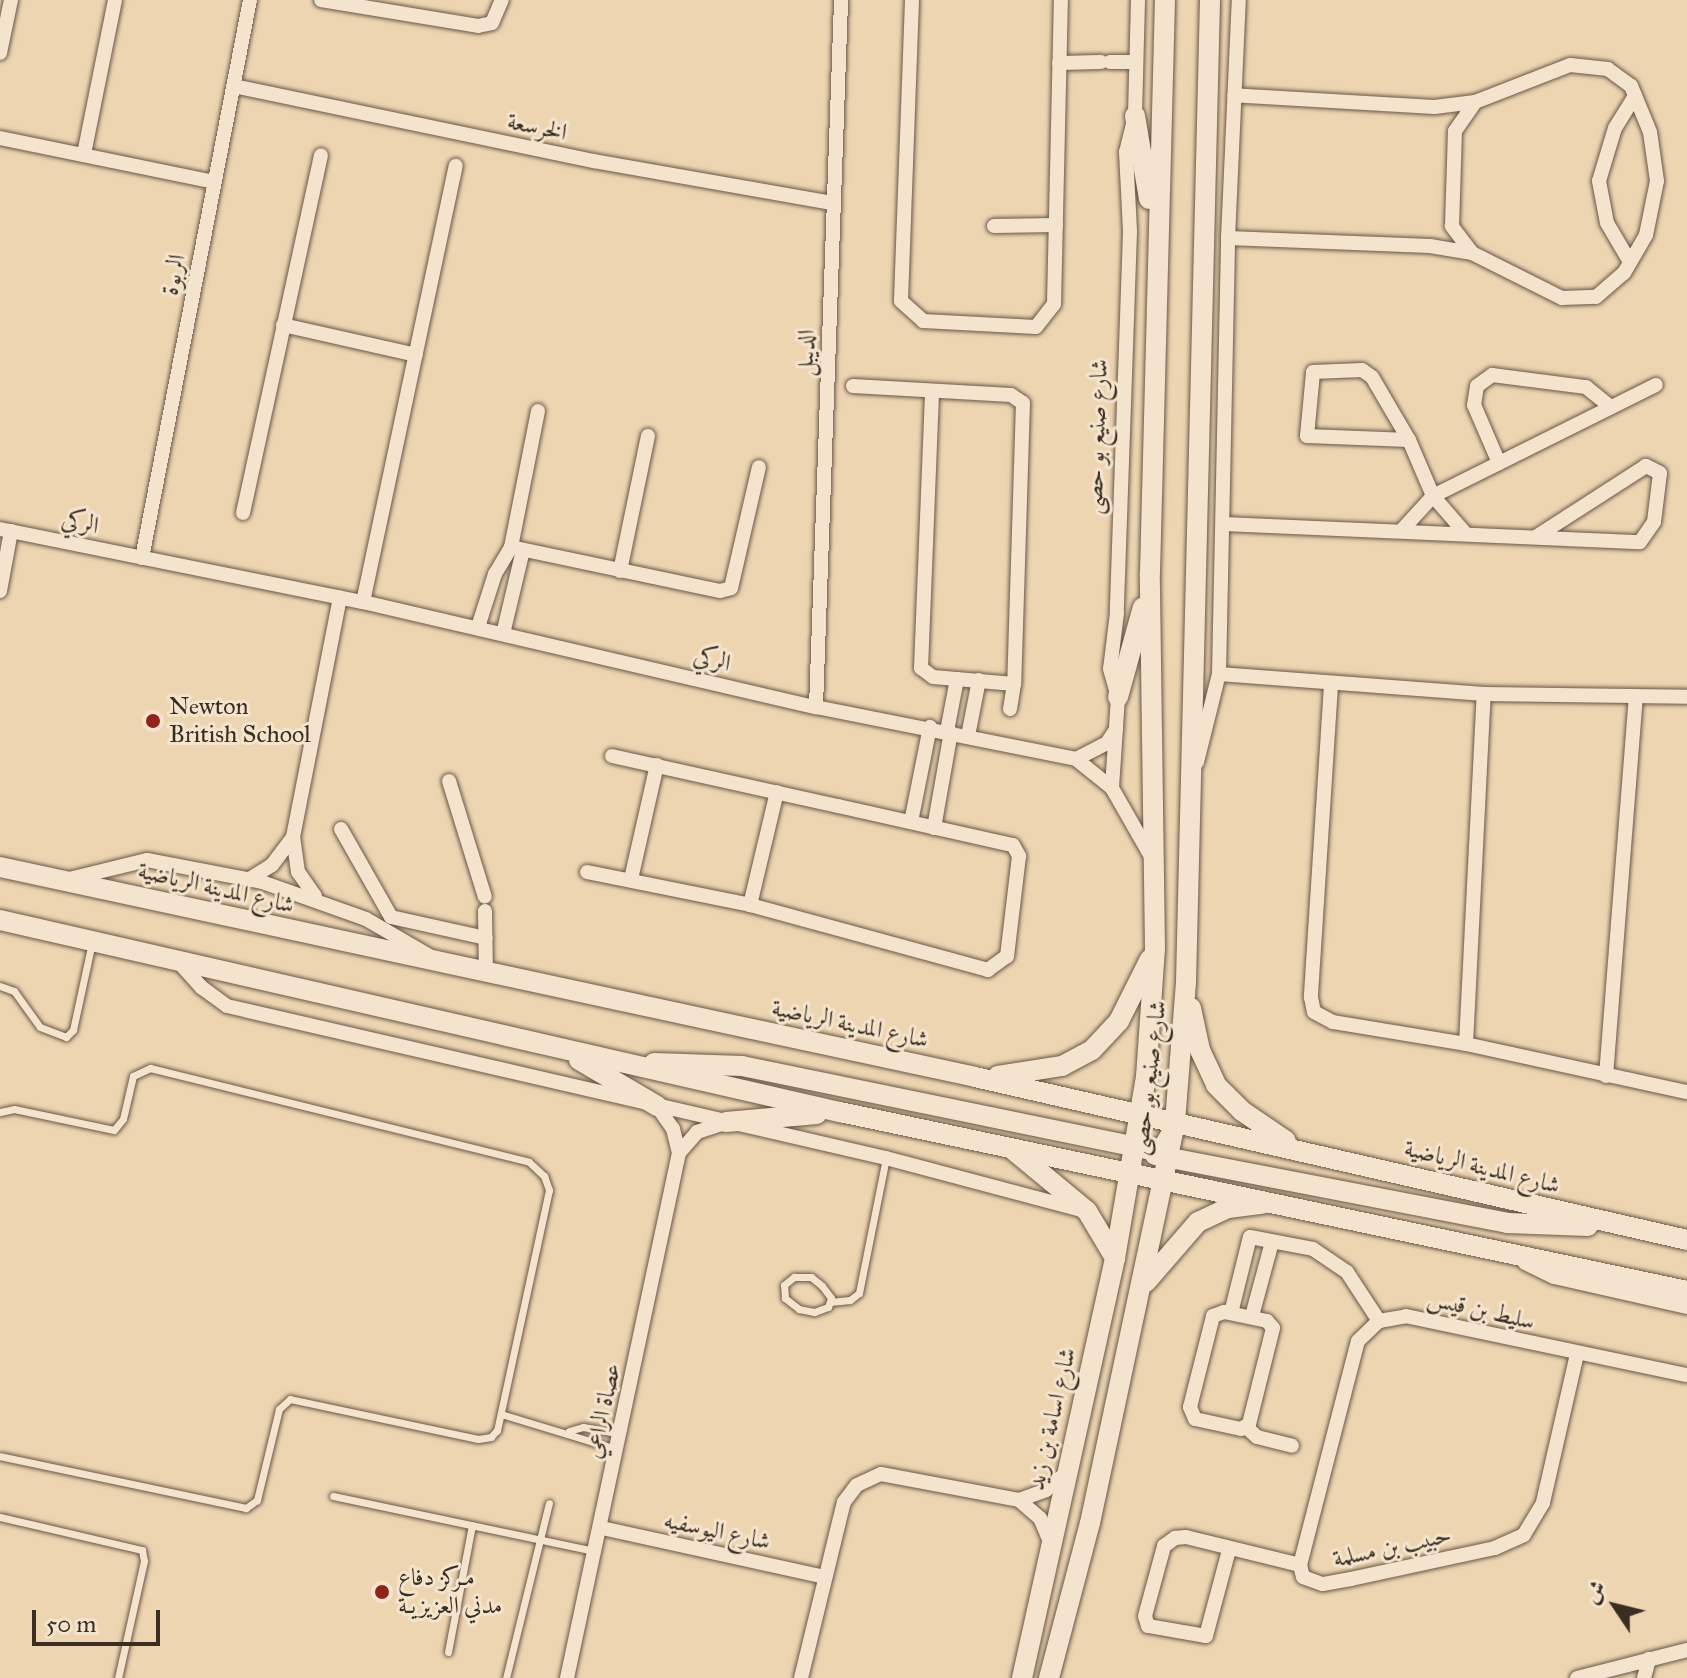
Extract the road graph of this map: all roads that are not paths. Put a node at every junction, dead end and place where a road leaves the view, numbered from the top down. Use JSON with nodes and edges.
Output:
{"nodes":[{"id":1,"x":11,"y":0,"type":"edge"},
{"id":2,"x":115,"y":0,"type":"edge"},
{"id":3,"x":250,"y":0,"type":"edge"},
{"id":4,"x":502,"y":0,"type":"edge"},
{"id":5,"x":841,"y":0,"type":"edge"},
{"id":6,"x":912,"y":0,"type":"edge"},
{"id":7,"x":1061,"y":0,"type":"edge"},
{"id":8,"x":1138,"y":0,"type":"edge"},
{"id":9,"x":1165,"y":0,"type":"edge"},
{"id":10,"x":1210,"y":0,"type":"edge"},
{"id":11,"x":1239,"y":0,"type":"edge"},
{"id":12,"x":328,"y":1,"type":"edge"},
{"id":13,"x":0,"y":53,"type":"edge"},
{"id":14,"x":1136,"y":62,"type":"junction"},
{"id":15,"x":1059,"y":63,"type":"junction"},
{"id":16,"x":234,"y":86,"type":"junction"},
{"id":17,"x":1234,"y":95,"type":"junction"},
{"id":18,"x":1635,"y":96,"type":"junction"},
{"id":19,"x":1475,"y":102,"type":"junction"},
{"id":20,"x":1434,"y":107,"type":"junction"},
{"id":21,"x":1135,"y":116,"type":"junction"},
{"id":22,"x":1455,"y":131,"type":"junction"},
{"id":23,"x":0,"y":138,"type":"edge"},
{"id":24,"x":84,"y":154,"type":"junction"},
{"id":25,"x":321,"y":155,"type":"dead end"},
{"id":26,"x":456,"y":166,"type":"dead end"},
{"id":27,"x":214,"y":182,"type":"junction"},
{"id":28,"x":832,"y":203,"type":"junction"},
{"id":29,"x":1056,"y":225,"type":"junction"},
{"id":30,"x":994,"y":226,"type":"dead end"},
{"id":31,"x":1452,"y":226,"type":"junction"},
{"id":32,"x":1228,"y":238,"type":"junction"},
{"id":33,"x":1156,"y":239,"type":"junction"},
{"id":34,"x":1430,"y":246,"type":"junction"},
{"id":35,"x":1472,"y":253,"type":"junction"},
{"id":36,"x":1630,"y":262,"type":"junction"},
{"id":37,"x":283,"y":325,"type":"junction"},
{"id":38,"x":416,"y":355,"type":"junction"},
{"id":39,"x":1656,"y":385,"type":"dead end"},
{"id":40,"x":853,"y":386,"type":"dead end"},
{"id":41,"x":932,"y":391,"type":"junction"},
{"id":42,"x":1611,"y":407,"type":"junction"},
{"id":43,"x":538,"y":411,"type":"dead end"},
{"id":44,"x":648,"y":436,"type":"dead end"},
{"id":45,"x":1409,"y":440,"type":"junction"},
{"id":46,"x":1499,"y":463,"type":"junction"},
{"id":47,"x":759,"y":467,"type":"dead end"},
{"id":48,"x":1433,"y":496,"type":"junction"},
{"id":49,"x":243,"y":513,"type":"dead end"},
{"id":50,"x":1224,"y":524,"type":"junction"},
{"id":51,"x":5,"y":530,"type":"edge"},
{"id":52,"x":1402,"y":530,"type":"junction"},
{"id":53,"x":1465,"y":533,"type":"junction"},
{"id":54,"x":1536,"y":537,"type":"junction"},
{"id":55,"x":517,"y":549,"type":"junction"},
{"id":56,"x":142,"y":558,"type":"junction"},
{"id":57,"x":620,"y":571,"type":"junction"},
{"id":58,"x":1150,"y":572,"type":"junction"},
{"id":59,"x":0,"y":591,"type":"edge"},
{"id":60,"x":340,"y":598,"type":"junction"},
{"id":61,"x":363,"y":602,"type":"junction"},
{"id":62,"x":478,"y":627,"type":"junction"},
{"id":63,"x":503,"y":634,"type":"junction"},
{"id":64,"x":1219,"y":674,"type":"junction"},
{"id":65,"x":957,"y":679,"type":"junction"},
{"id":66,"x":979,"y":680,"type":"junction"},
{"id":67,"x":1014,"y":684,"type":"junction"},
{"id":68,"x":1331,"y":685,"type":"junction"},
{"id":69,"x":1484,"y":694,"type":"junction"},
{"id":70,"x":1118,"y":697,"type":"junction"},
{"id":71,"x":1636,"y":697,"type":"junction"},
{"id":72,"x":1687,"y":697,"type":"edge"},
{"id":73,"x":816,"y":707,"type":"junction"},
{"id":74,"x":1010,"y":709,"type":"dead end"},
{"id":75,"x":1118,"y":725,"type":"junction"},
{"id":76,"x":930,"y":727,"type":"junction"},
{"id":77,"x":949,"y":732,"type":"junction"},
{"id":78,"x":968,"y":736,"type":"junction"},
{"id":79,"x":612,"y":756,"type":"dead end"},
{"id":80,"x":1076,"y":759,"type":"junction"},
{"id":81,"x":657,"y":765,"type":"junction"},
{"id":82,"x":449,"y":781,"type":"dead end"},
{"id":83,"x":1112,"y":788,"type":"junction"},
{"id":84,"x":777,"y":792,"type":"junction"},
{"id":85,"x":1189,"y":794,"type":"junction"},
{"id":86,"x":911,"y":822,"type":"junction"},
{"id":87,"x":934,"y":828,"type":"junction"},
{"id":88,"x":341,"y":829,"type":"dead end"},
{"id":89,"x":293,"y":837,"type":"junction"},
{"id":90,"x":1156,"y":864,"type":"junction"},
{"id":91,"x":0,"y":867,"type":"edge"},
{"id":92,"x":587,"y":872,"type":"dead end"},
{"id":93,"x":631,"y":879,"type":"junction"},
{"id":94,"x":63,"y":880,"type":"junction"},
{"id":95,"x":242,"y":882,"type":"junction"},
{"id":96,"x":319,"y":898,"type":"junction"},
{"id":97,"x":750,"y":905,"type":"junction"},
{"id":98,"x":0,"y":920,"type":"edge"},
{"id":99,"x":486,"y":938,"type":"junction"},
{"id":100,"x":92,"y":940,"type":"junction"},
{"id":101,"x":1155,"y":949,"type":"junction"},
{"id":102,"x":176,"y":959,"type":"junction"},
{"id":103,"x":444,"y":965,"type":"junction"},
{"id":104,"x":486,"y":974,"type":"junction"},
{"id":105,"x":1186,"y":982,"type":"junction"},
{"id":106,"x":0,"y":986,"type":"edge"},
{"id":107,"x":1466,"y":1044,"type":"junction"},
{"id":108,"x":558,"y":1048,"type":"junction"},
{"id":109,"x":622,"y":1064,"type":"junction"},
{"id":110,"x":1606,"y":1076,"type":"junction"},
{"id":111,"x":975,"y":1077,"type":"junction"},
{"id":112,"x":1687,"y":1092,"type":"edge"},
{"id":113,"x":657,"y":1106,"type":"junction"},
{"id":114,"x":0,"y":1112,"type":"edge"},
{"id":115,"x":840,"y":1112,"type":"junction"},
{"id":116,"x":1142,"y":1116,"type":"junction"},
{"id":117,"x":726,"y":1122,"type":"junction"},
{"id":118,"x":1175,"y":1122,"type":"junction"},
{"id":119,"x":1007,"y":1146,"type":"junction"},
{"id":120,"x":1136,"y":1147,"type":"junction"},
{"id":121,"x":1300,"y":1149,"type":"junction"},
{"id":122,"x":679,"y":1153,"type":"junction"},
{"id":123,"x":886,"y":1158,"type":"junction"},
{"id":124,"x":1165,"y":1167,"type":"junction"},
{"id":125,"x":1132,"y":1171,"type":"junction"},
{"id":126,"x":1281,"y":1203,"type":"junction"},
{"id":127,"x":1087,"y":1211,"type":"junction"},
{"id":128,"x":1610,"y":1225,"type":"junction"},
{"id":129,"x":1687,"y":1240,"type":"edge"},
{"id":130,"x":1272,"y":1242,"type":"junction"},
{"id":131,"x":1506,"y":1254,"type":"junction"},
{"id":132,"x":1115,"y":1258,"type":"junction"},
{"id":133,"x":1141,"y":1289,"type":"junction"},
{"id":134,"x":1687,"y":1291,"type":"edge"},
{"id":135,"x":830,"y":1302,"type":"junction"},
{"id":136,"x":1687,"y":1307,"type":"edge"},
{"id":137,"x":1231,"y":1313,"type":"junction"},
{"id":138,"x":1252,"y":1316,"type":"junction"},
{"id":139,"x":1379,"y":1321,"type":"junction"},
{"id":140,"x":1577,"y":1354,"type":"junction"},
{"id":141,"x":1687,"y":1375,"type":"edge"},
{"id":142,"x":501,"y":1414,"type":"junction"},
{"id":143,"x":1246,"y":1427,"type":"junction"},
{"id":144,"x":569,"y":1431,"type":"junction"},
{"id":145,"x":619,"y":1442,"type":"junction"},
{"id":146,"x":1292,"y":1446,"type":"dead end"},
{"id":147,"x":0,"y":1456,"type":"edge"},
{"id":148,"x":1065,"y":1474,"type":"junction"},
{"id":149,"x":333,"y":1496,"type":"dead end"},
{"id":150,"x":1019,"y":1500,"type":"junction"},
{"id":151,"x":549,"y":1503,"type":"dead end"},
{"id":152,"x":0,"y":1517,"type":"edge"},
{"id":153,"x":472,"y":1525,"type":"junction"},
{"id":154,"x":602,"y":1528,"type":"junction"},
{"id":155,"x":540,"y":1539,"type":"junction"},
{"id":156,"x":1050,"y":1542,"type":"junction"},
{"id":157,"x":1229,"y":1550,"type":"junction"},
{"id":158,"x":596,"y":1551,"type":"junction"},
{"id":159,"x":1300,"y":1565,"type":"junction"},
{"id":160,"x":824,"y":1577,"type":"junction"},
{"id":161,"x":1687,"y":1650,"type":"edge"},
{"id":162,"x":448,"y":1652,"type":"dead end"},
{"id":163,"x":1649,"y":1659,"type":"junction"},
{"id":164,"x":1053,"y":1675,"type":"edge"},
{"id":165,"x":118,"y":1678,"type":"edge"},
{"id":166,"x":506,"y":1678,"type":"edge"},
{"id":167,"x":567,"y":1678,"type":"edge"},
{"id":168,"x":801,"y":1678,"type":"edge"},
{"id":169,"x":1022,"y":1678,"type":"edge"},
{"id":170,"x":1577,"y":1678,"type":"edge"},
{"id":171,"x":1644,"y":1678,"type":"edge"}],
"edges":[{"from":1,"to":13,"type":"street"},
{"from":2,"to":24,"type":"street"},
{"from":3,"to":16,"type":"street","name":"الربوة"},
{"from":4,"to":12,"type":"street"},
{"from":5,"to":28,"type":"street","name":"الديبل"},
{"from":6,"to":29,"type":"street"},
{"from":7,"to":15,"type":"street"},
{"from":8,"to":14,"type":"street","name":"شارع صنيع بو حصى"},
{"from":9,"to":33,"type":"main road","name":"شارع صنيع بو حصى"},
{"from":10,"to":85,"type":"main road","name":"شارع صنيع بو حصى"},
{"from":11,"to":17,"type":"street","name":"شارع صنيع بو حصى"},
{"from":14,"to":15,"type":"street"},
{"from":14,"to":21,"type":"street","name":"شارع صنيع بو حصى"},
{"from":15,"to":29,"type":"street"},
{"from":16,"to":27,"type":"street","name":"الربوة"},
{"from":16,"to":28,"type":"street","name":"الخرسعة"},
{"from":17,"to":20,"type":"street"},
{"from":17,"to":32,"type":"street","name":"شارع صنيع بو حصى"},
{"from":18,"to":19,"type":"street"},
{"from":18,"to":36,"type":"street"},
{"from":18,"to":36,"type":"street"},
{"from":19,"to":20,"type":"street"},
{"from":19,"to":22,"type":"street"},
{"from":20,"to":22,"type":"street"},
{"from":21,"to":33,"type":"main road"},
{"from":21,"to":70,"type":"street","name":"شارع صنيع بو حصى"},
{"from":22,"to":31,"type":"street"},
{"from":23,"to":24,"type":"street"},
{"from":24,"to":27,"type":"street"},
{"from":25,"to":37,"type":"street"},
{"from":26,"to":38,"type":"street"},
{"from":27,"to":56,"type":"street","name":"الربوة"},
{"from":28,"to":73,"type":"street","name":"الديبل"},
{"from":29,"to":30,"type":"street"},
{"from":31,"to":34,"type":"street"},
{"from":31,"to":35,"type":"street"},
{"from":32,"to":34,"type":"street"},
{"from":32,"to":50,"type":"street","name":"شارع صنيع بو حصى"},
{"from":33,"to":58,"type":"main road","name":"شارع صنيع بو حصى"},
{"from":34,"to":35,"type":"street"},
{"from":35,"to":36,"type":"street"},
{"from":37,"to":38,"type":"street"},
{"from":37,"to":49,"type":"street"},
{"from":38,"to":61,"type":"street"},
{"from":39,"to":42,"type":"street"},
{"from":40,"to":41,"type":"street"},
{"from":41,"to":65,"type":"street"},
{"from":41,"to":67,"type":"street"},
{"from":42,"to":46,"type":"street"},
{"from":42,"to":46,"type":"street"},
{"from":43,"to":55,"type":"street"},
{"from":44,"to":57,"type":"street"},
{"from":45,"to":45,"type":"street"},
{"from":45,"to":48,"type":"street"},
{"from":46,"to":48,"type":"street"},
{"from":47,"to":57,"type":"street"},
{"from":48,"to":52,"type":"street"},
{"from":48,"to":53,"type":"street"},
{"from":50,"to":52,"type":"street"},
{"from":50,"to":64,"type":"street","name":"شارع صنيع بو حصى"},
{"from":51,"to":56,"type":"street","name":"الركي"},
{"from":51,"to":59,"type":"street"},
{"from":52,"to":53,"type":"street"},
{"from":53,"to":54,"type":"street"},
{"from":54,"to":54,"type":"street"},
{"from":55,"to":57,"type":"street"},
{"from":55,"to":62,"type":"street"},
{"from":55,"to":63,"type":"street"},
{"from":56,"to":60,"type":"street","name":"الركي"},
{"from":58,"to":70,"type":"main road"},
{"from":58,"to":90,"type":"main road","name":"شارع صنيع بو حصى"},
{"from":60,"to":61,"type":"street","name":"الركي"},
{"from":60,"to":89,"type":"street"},
{"from":61,"to":62,"type":"street","name":"الركي"},
{"from":62,"to":63,"type":"street","name":"الركي"},
{"from":63,"to":73,"type":"street","name":"الركي"},
{"from":64,"to":68,"type":"street"},
{"from":64,"to":85,"type":"street","name":"شارع صنيع بو حصى"},
{"from":65,"to":66,"type":"street"},
{"from":65,"to":77,"type":"street"},
{"from":66,"to":67,"type":"street"},
{"from":66,"to":78,"type":"street"},
{"from":67,"to":74,"type":"street"},
{"from":68,"to":69,"type":"street"},
{"from":68,"to":107,"type":"street"},
{"from":69,"to":71,"type":"street"},
{"from":69,"to":107,"type":"street"},
{"from":70,"to":75,"type":"street","name":"شارع صنيع بو حصى"},
{"from":71,"to":72,"type":"street"},
{"from":71,"to":110,"type":"street"},
{"from":73,"to":76,"type":"street","name":"الركي"},
{"from":75,"to":80,"type":"street"},
{"from":75,"to":83,"type":"street","name":"شارع صنيع بو حصى"},
{"from":76,"to":77,"type":"street","name":"الركي"},
{"from":76,"to":86,"type":"street"},
{"from":77,"to":78,"type":"street","name":"الركي"},
{"from":77,"to":87,"type":"street"},
{"from":78,"to":80,"type":"street","name":"الركي"},
{"from":79,"to":81,"type":"street"},
{"from":80,"to":83,"type":"street","name":"الركي"},
{"from":81,"to":84,"type":"street"},
{"from":81,"to":93,"type":"street"},
{"from":82,"to":99,"type":"street"},
{"from":83,"to":90,"type":"street"},
{"from":84,"to":86,"type":"street"},
{"from":84,"to":97,"type":"street"},
{"from":85,"to":105,"type":"main road","name":"شارع صنيع بو حصى"},
{"from":86,"to":87,"type":"street"},
{"from":87,"to":97,"type":"street"},
{"from":88,"to":99,"type":"street"},
{"from":89,"to":95,"type":"street"},
{"from":89,"to":96,"type":"street"},
{"from":90,"to":101,"type":"main road","name":"شارع صنيع بو حصى"},
{"from":91,"to":94,"type":"main road","name":"شارع المدينة الرياضية"},
{"from":92,"to":93,"type":"street"},
{"from":93,"to":97,"type":"street"},
{"from":94,"to":95,"type":"street"},
{"from":94,"to":103,"type":"main road","name":"شارع المدينة الرياضية"},
{"from":95,"to":96,"type":"street"},
{"from":96,"to":103,"type":"street"},
{"from":98,"to":100,"type":"main road"},
{"from":99,"to":104,"type":"street"},
{"from":100,"to":102,"type":"main road"},
{"from":100,"to":106,"type":"lane"},
{"from":101,"to":111,"type":"main road"},
{"from":101,"to":116,"type":"main road","name":"شارع صنيع بو حصى"},
{"from":102,"to":108,"type":"main road"},
{"from":102,"to":113,"type":"street"},
{"from":103,"to":104,"type":"main road","name":"شارع المدينة الرياضية"},
{"from":104,"to":111,"type":"main road","name":"شارع المدينة الرياضية"},
{"from":105,"to":118,"type":"main road","name":"شارع صنيع بو حصى"},
{"from":105,"to":121,"type":"main road"},
{"from":107,"to":110,"type":"street"},
{"from":108,"to":109,"type":"main road"},
{"from":108,"to":113,"type":"main road"},
{"from":109,"to":115,"type":"main road"},
{"from":109,"to":120,"type":"main road"},
{"from":110,"to":112,"type":"street"},
{"from":111,"to":116,"type":"main road","name":"شارع المدينة الرياضية"},
{"from":113,"to":117,"type":"street"},
{"from":113,"to":122,"type":"street"},
{"from":114,"to":142,"type":"lane"},
{"from":115,"to":117,"type":"main road"},
{"from":115,"to":119,"type":"main road"},
{"from":116,"to":118,"type":"main road","name":"شارع المدينة الرياضية"},
{"from":116,"to":120,"type":"main road","name":"شارع صنيع بو حصى"},
{"from":117,"to":122,"type":"street"},
{"from":117,"to":123,"type":"street"},
{"from":118,"to":120,"type":"main road"},
{"from":118,"to":121,"type":"main road","name":"شارع المدينة الرياضية"},
{"from":118,"to":124,"type":"main road","name":"شارع صنيع بو حصى"},
{"from":119,"to":125,"type":"main road"},
{"from":119,"to":127,"type":"main road"},
{"from":120,"to":125,"type":"main road","name":"شارع صنيع بو حصى"},
{"from":121,"to":128,"type":"main road","name":"شارع المدينة الرياضية"},
{"from":122,"to":145,"type":"street","name":"عصاة الراعي"},
{"from":123,"to":127,"type":"street"},
{"from":123,"to":135,"type":"lane"},
{"from":124,"to":125,"type":"main road"},
{"from":124,"to":126,"type":"main road"},
{"from":124,"to":128,"type":"main road"},
{"from":124,"to":133,"type":"main road"},
{"from":125,"to":132,"type":"main road","name":"شارع اسامة بن زيد"},
{"from":126,"to":131,"type":"main road"},
{"from":126,"to":133,"type":"main road"},
{"from":127,"to":132,"type":"main road"},
{"from":128,"to":129,"type":"main road","name":"شارع المدينة الرياضية"},
{"from":130,"to":137,"type":"street"},
{"from":130,"to":138,"type":"street"},
{"from":130,"to":139,"type":"street"},
{"from":131,"to":134,"type":"main road"},
{"from":131,"to":136,"type":"street","name":"سليط بن قيس"},
{"from":132,"to":148,"type":"main road","name":"شارع اسامة بن زيد"},
{"from":133,"to":164,"type":"main road"},
{"from":135,"to":135,"type":"lane"},
{"from":137,"to":138,"type":"street"},
{"from":137,"to":143,"type":"street"},
{"from":138,"to":143,"type":"street"},
{"from":139,"to":140,"type":"street","name":"سليط بن قيس"},
{"from":139,"to":159,"type":"street","name":"حبيب بن مسلمة"},
{"from":140,"to":141,"type":"street","name":"سليط بن قيس"},
{"from":140,"to":159,"type":"street","name":"حبيب بن مسلمة"},
{"from":142,"to":144,"type":"lane"},
{"from":142,"to":147,"type":"lane"},
{"from":143,"to":146,"type":"street"},
{"from":144,"to":145,"type":"lane"},
{"from":144,"to":145,"type":"lane"},
{"from":145,"to":154,"type":"street","name":"عصاة الراعي"},
{"from":148,"to":150,"type":"street"},
{"from":148,"to":156,"type":"main road","name":"شارع اسامة بن زيد"},
{"from":149,"to":153,"type":"lane"},
{"from":150,"to":156,"type":"street"},
{"from":150,"to":160,"type":"street"},
{"from":151,"to":155,"type":"lane"},
{"from":152,"to":165,"type":"lane"},
{"from":153,"to":155,"type":"lane"},
{"from":153,"to":162,"type":"lane"},
{"from":154,"to":158,"type":"street","name":"عصاة الراعي"},
{"from":154,"to":160,"type":"street","name":"شارع اليوسفيه"},
{"from":155,"to":158,"type":"lane"},
{"from":155,"to":166,"type":"lane"},
{"from":156,"to":169,"type":"main road","name":"شارع اسامة بن زيد"},
{"from":157,"to":157,"type":"street"},
{"from":157,"to":159,"type":"street"},
{"from":158,"to":167,"type":"street","name":"عصاة الراعي"},
{"from":160,"to":168,"type":"street"},
{"from":161,"to":163,"type":"street"},
{"from":163,"to":170,"type":"street"},
{"from":163,"to":171,"type":"street"}]}
